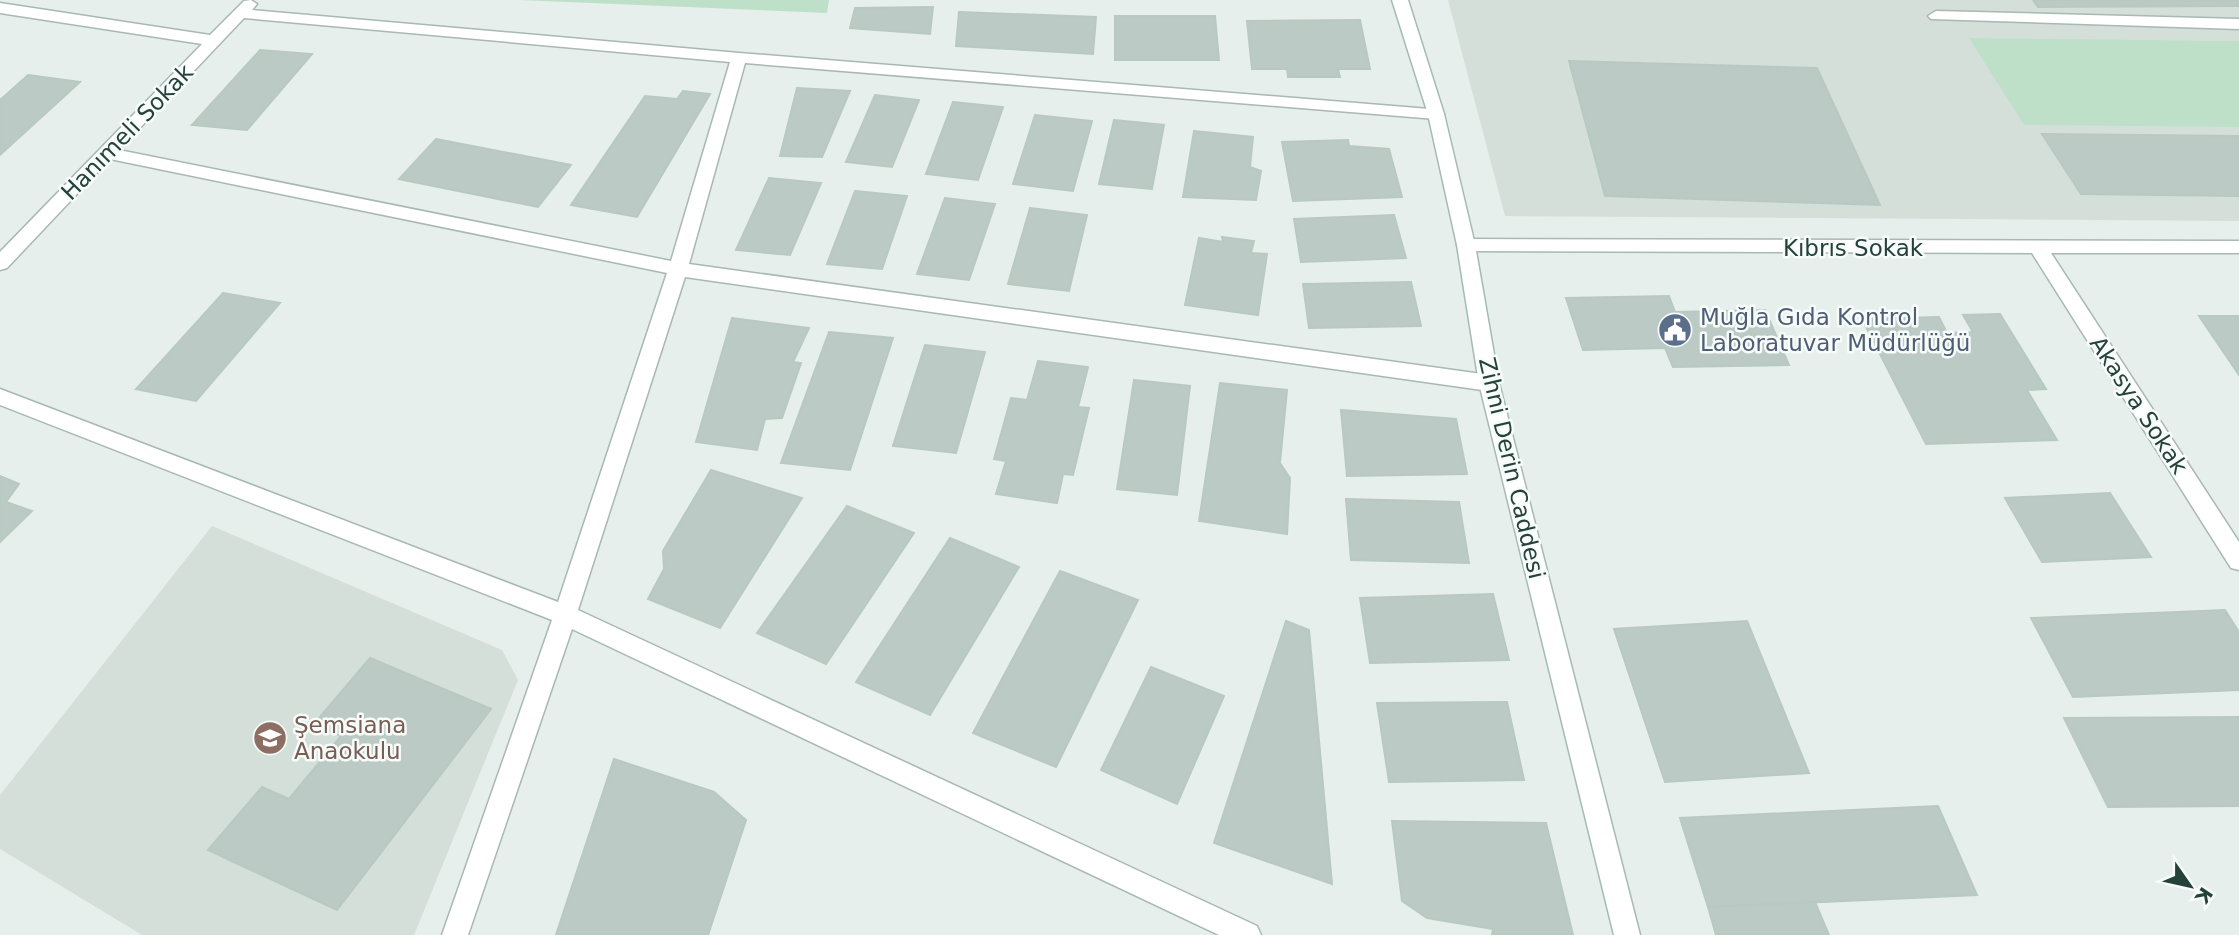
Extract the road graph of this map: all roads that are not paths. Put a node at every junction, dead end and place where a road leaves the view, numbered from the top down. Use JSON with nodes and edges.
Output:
{"nodes":[{"id":1,"x":253,"y":0,"type":"edge"},
{"id":2,"x":1399,"y":0,"type":"edge"},
{"id":3,"x":0,"y":8,"type":"edge"},
{"id":4,"x":239,"y":13,"type":"junction"},
{"id":5,"x":1936,"y":16,"type":"dead end"},
{"id":6,"x":2239,"y":24,"type":"edge"},
{"id":7,"x":216,"y":41,"type":"junction"},
{"id":8,"x":739,"y":58,"type":"junction"},
{"id":9,"x":1436,"y":114,"type":"junction"},
{"id":10,"x":107,"y":153,"type":"junction"},
{"id":11,"x":1466,"y":246,"type":"junction"},
{"id":12,"x":2239,"y":247,"type":"edge"},
{"id":13,"x":2039,"y":249,"type":"junction"},
{"id":14,"x":0,"y":263,"type":"edge"},
{"id":15,"x":678,"y":269,"type":"junction"},
{"id":16,"x":1489,"y":383,"type":"junction"},
{"id":17,"x":0,"y":397,"type":"edge"},
{"id":18,"x":2239,"y":561,"type":"edge"},
{"id":19,"x":565,"y":615,"type":"junction"},
{"id":20,"x":455,"y":935,"type":"edge"},
{"id":21,"x":1248,"y":935,"type":"edge"},
{"id":22,"x":1628,"y":935,"type":"edge"}],
"edges":[{"from":1,"to":4,"type":"street","name":"Hanımeli Sokak"},
{"from":2,"to":9,"type":"street","name":"Zihni Derin Caddesi"},
{"from":3,"to":7,"type":"street"},
{"from":4,"to":7,"type":"street","name":"Hanımeli Sokak"},
{"from":4,"to":8,"type":"street"},
{"from":5,"to":6,"type":"street"},
{"from":7,"to":10,"type":"street","name":"Hanımeli Sokak"},
{"from":8,"to":9,"type":"street"},
{"from":8,"to":15,"type":"street"},
{"from":9,"to":11,"type":"street","name":"Zihni Derin Caddesi"},
{"from":10,"to":14,"type":"street","name":"Hanımeli Sokak"},
{"from":10,"to":15,"type":"street"},
{"from":11,"to":13,"type":"street","name":"Kıbrıs Sokak"},
{"from":11,"to":16,"type":"street","name":"Zihni Derin Caddesi"},
{"from":12,"to":13,"type":"street","name":"Kıbrıs Sokak"},
{"from":13,"to":18,"type":"street","name":"Akasya Sokak"},
{"from":15,"to":16,"type":"street"},
{"from":15,"to":19,"type":"street"},
{"from":16,"to":22,"type":"street","name":"Zihni Derin Caddesi"},
{"from":17,"to":19,"type":"street"},
{"from":19,"to":20,"type":"street"},
{"from":19,"to":21,"type":"street"}]}
